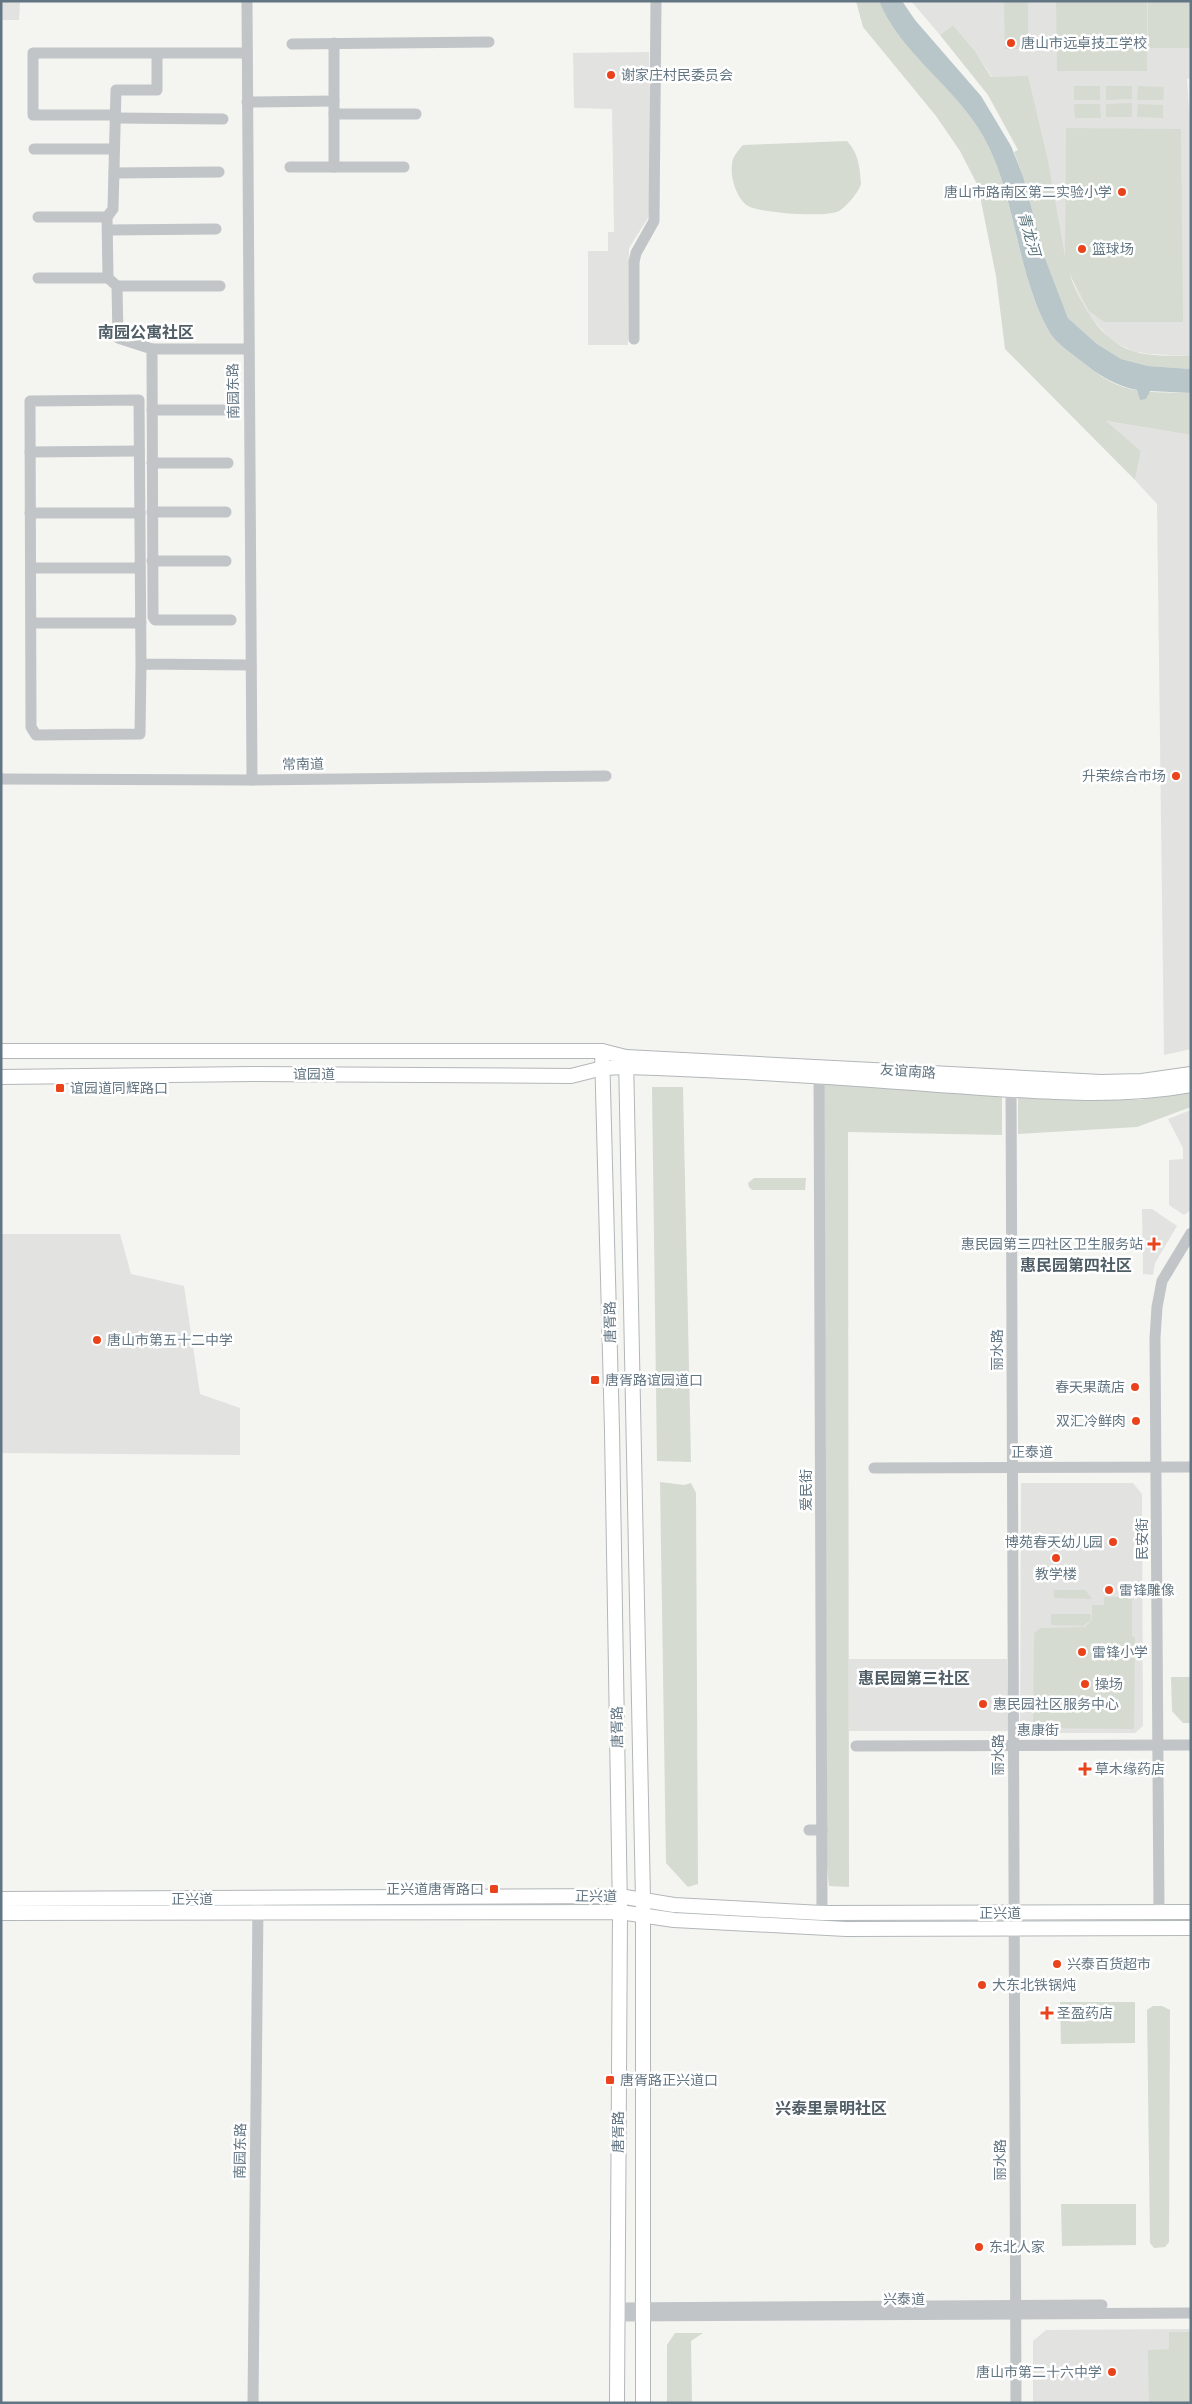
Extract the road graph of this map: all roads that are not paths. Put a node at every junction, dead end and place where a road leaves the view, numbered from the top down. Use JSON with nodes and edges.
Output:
{"nodes":[{"id":1,"x":247,"y":1,"type":"edge"},
{"id":2,"x":656,"y":1,"type":"edge"},
{"id":3,"x":489,"y":42,"type":"dead end"},
{"id":4,"x":334,"y":43,"type":"junction"},
{"id":5,"x":292,"y":44,"type":"dead end"},
{"id":6,"x":247,"y":53,"type":"junction"},
{"id":7,"x":157,"y":54,"type":"junction"},
{"id":8,"x":334,"y":101,"type":"junction"},
{"id":9,"x":247,"y":102,"type":"junction"},
{"id":10,"x":334,"y":114,"type":"junction"},
{"id":11,"x":416,"y":114,"type":"dead end"},
{"id":12,"x":115,"y":117,"type":"junction"},
{"id":13,"x":223,"y":119,"type":"dead end"},
{"id":14,"x":34,"y":149,"type":"dead end"},
{"id":15,"x":114,"y":149,"type":"junction"},
{"id":16,"x":404,"y":166,"type":"dead end"},
{"id":17,"x":290,"y":167,"type":"dead end"},
{"id":18,"x":334,"y":167,"type":"junction"},
{"id":19,"x":219,"y":172,"type":"dead end"},
{"id":20,"x":114,"y":173,"type":"junction"},
{"id":21,"x":38,"y":217,"type":"dead end"},
{"id":22,"x":107,"y":217,"type":"junction"},
{"id":23,"x":216,"y":229,"type":"dead end"},
{"id":24,"x":108,"y":230,"type":"junction"},
{"id":25,"x":38,"y":278,"type":"dead end"},
{"id":26,"x":108,"y":278,"type":"junction"},
{"id":27,"x":117,"y":286,"type":"junction"},
{"id":28,"x":220,"y":286,"type":"dead end"},
{"id":29,"x":634,"y":339,"type":"dead end"},
{"id":30,"x":152,"y":349,"type":"junction"},
{"id":31,"x":248,"y":349,"type":"junction"},
{"id":32,"x":152,"y":410,"type":"junction"},
{"id":33,"x":230,"y":410,"type":"dead end"},
{"id":34,"x":139,"y":451,"type":"junction"},
{"id":35,"x":30,"y":452,"type":"junction"},
{"id":36,"x":152,"y":463,"type":"junction"},
{"id":37,"x":228,"y":463,"type":"dead end"},
{"id":38,"x":152,"y":512,"type":"junction"},
{"id":39,"x":226,"y":512,"type":"dead end"},
{"id":40,"x":30,"y":513,"type":"junction"},
{"id":41,"x":140,"y":513,"type":"junction"},
{"id":42,"x":152,"y":561,"type":"junction"},
{"id":43,"x":226,"y":561,"type":"dead end"},
{"id":44,"x":31,"y":568,"type":"junction"},
{"id":45,"x":140,"y":568,"type":"junction"},
{"id":46,"x":232,"y":620,"type":"dead end"},
{"id":47,"x":31,"y":623,"type":"junction"},
{"id":48,"x":141,"y":623,"type":"junction"},
{"id":49,"x":141,"y":664,"type":"junction"},
{"id":50,"x":251,"y":665,"type":"junction"},
{"id":51,"x":606,"y":776,"type":"dead end"},
{"id":52,"x":1,"y":779,"type":"edge"},
{"id":53,"x":252,"y":780,"type":"junction"},
{"id":54,"x":1,"y":1051,"type":"edge"},
{"id":55,"x":602,"y":1051,"type":"junction"},
{"id":56,"x":626,"y":1062,"type":"junction"},
{"id":57,"x":603,"y":1068,"type":"junction"},
{"id":58,"x":819,"y":1071,"type":"junction"},
{"id":59,"x":1191,"y":1074,"type":"edge"},
{"id":60,"x":1,"y":1076,"type":"edge"},
{"id":61,"x":1011,"y":1084,"type":"junction"},
{"id":62,"x":1191,"y":1085,"type":"edge"},
{"id":63,"x":1191,"y":1233,"type":"edge"},
{"id":64,"x":1012,"y":1467,"type":"junction"},
{"id":65,"x":1156,"y":1467,"type":"junction"},
{"id":66,"x":1191,"y":1467,"type":"edge"},
{"id":67,"x":874,"y":1468,"type":"dead end"},
{"id":68,"x":1014,"y":1745,"type":"junction"},
{"id":69,"x":1159,"y":1745,"type":"junction"},
{"id":70,"x":1191,"y":1745,"type":"edge"},
{"id":71,"x":856,"y":1746,"type":"dead end"},
{"id":72,"x":809,"y":1830,"type":"dead end"},
{"id":73,"x":822,"y":1830,"type":"junction"},
{"id":74,"x":619,"y":1896,"type":"junction"},
{"id":75,"x":1,"y":1899,"type":"edge"},
{"id":76,"x":258,"y":1899,"type":"junction"},
{"id":77,"x":643,"y":1900,"type":"junction"},
{"id":78,"x":620,"y":1912,"type":"junction"},
{"id":79,"x":1160,"y":1912,"type":"junction"},
{"id":80,"x":1191,"y":1912,"type":"edge"},
{"id":81,"x":1,"y":1913,"type":"edge"},
{"id":82,"x":258,"y":1913,"type":"junction"},
{"id":83,"x":822,"y":1913,"type":"junction"},
{"id":84,"x":1014,"y":1913,"type":"junction"},
{"id":85,"x":642,"y":1915,"type":"junction"},
{"id":86,"x":1191,"y":1928,"type":"edge"},
{"id":87,"x":1014,"y":1929,"type":"junction"},
{"id":88,"x":1191,"y":2305,"type":"edge"},
{"id":89,"x":1016,"y":2309,"type":"junction"},
{"id":90,"x":644,"y":2311,"type":"junction"},
{"id":91,"x":617,"y":2312,"type":"junction"},
{"id":92,"x":1191,"y":2313,"type":"edge"},
{"id":93,"x":253,"y":2403,"type":"edge"},
{"id":94,"x":616,"y":2403,"type":"edge"},
{"id":95,"x":643,"y":2403,"type":"edge"},
{"id":96,"x":1016,"y":2403,"type":"edge"}],
"edges":[{"from":1,"to":6,"type":"street","name":"南园东路"},
{"from":2,"to":29,"type":"street"},
{"from":3,"to":4,"type":"street"},
{"from":4,"to":5,"type":"street"},
{"from":4,"to":8,"type":"street"},
{"from":6,"to":7,"type":"street"},
{"from":6,"to":9,"type":"street","name":"南园东路"},
{"from":7,"to":12,"type":"street"},
{"from":7,"to":12,"type":"street"},
{"from":8,"to":9,"type":"street"},
{"from":8,"to":10,"type":"street"},
{"from":9,"to":31,"type":"street","name":"南园东路"},
{"from":10,"to":11,"type":"street"},
{"from":10,"to":18,"type":"street"},
{"from":12,"to":13,"type":"street"},
{"from":12,"to":15,"type":"street"},
{"from":14,"to":15,"type":"street"},
{"from":15,"to":20,"type":"street"},
{"from":16,"to":18,"type":"street"},
{"from":17,"to":18,"type":"street"},
{"from":19,"to":20,"type":"street"},
{"from":20,"to":22,"type":"street"},
{"from":21,"to":22,"type":"street"},
{"from":22,"to":24,"type":"street"},
{"from":23,"to":24,"type":"street"},
{"from":24,"to":26,"type":"street"},
{"from":25,"to":26,"type":"street"},
{"from":26,"to":27,"type":"street"},
{"from":27,"to":28,"type":"street"},
{"from":27,"to":30,"type":"street"},
{"from":30,"to":31,"type":"street"},
{"from":30,"to":32,"type":"street"},
{"from":31,"to":50,"type":"street","name":"南园东路"},
{"from":32,"to":33,"type":"street"},
{"from":32,"to":36,"type":"street"},
{"from":34,"to":35,"type":"street"},
{"from":34,"to":35,"type":"street"},
{"from":34,"to":41,"type":"street"},
{"from":35,"to":40,"type":"street"},
{"from":36,"to":37,"type":"street"},
{"from":36,"to":38,"type":"street"},
{"from":38,"to":39,"type":"street"},
{"from":38,"to":42,"type":"street"},
{"from":40,"to":41,"type":"street"},
{"from":40,"to":44,"type":"street"},
{"from":41,"to":45,"type":"street"},
{"from":42,"to":43,"type":"street"},
{"from":42,"to":46,"type":"street"},
{"from":44,"to":45,"type":"street"},
{"from":44,"to":47,"type":"street"},
{"from":45,"to":48,"type":"street"},
{"from":47,"to":48,"type":"street"},
{"from":47,"to":49,"type":"street"},
{"from":48,"to":49,"type":"street"},
{"from":49,"to":50,"type":"street"},
{"from":50,"to":53,"type":"street","name":"南园东路"},
{"from":51,"to":53,"type":"street","name":"常南道"},
{"from":52,"to":53,"type":"street","name":"常南道"},
{"from":54,"to":55,"type":"main road","name":"谊园道"},
{"from":55,"to":56,"type":"main road","name":"谊园道"},
{"from":55,"to":57,"type":"main road","name":"唐胥路"},
{"from":56,"to":57,"type":"main road","name":"谊园道"},
{"from":56,"to":58,"type":"main road","name":"友谊南路"},
{"from":56,"to":77,"type":"main road","name":"唐胥路"},
{"from":57,"to":60,"type":"main road","name":"谊园道"},
{"from":57,"to":74,"type":"main road","name":"唐胥路"},
{"from":58,"to":61,"type":"main road","name":"友谊南路"},
{"from":58,"to":73,"type":"street","name":"爱民街"},
{"from":59,"to":61,"type":"main road","name":"友谊南路"},
{"from":61,"to":62,"type":"main road","name":"友谊南路"},
{"from":61,"to":64,"type":"street","name":"丽水路"},
{"from":63,"to":65,"type":"street","name":"民安街"},
{"from":64,"to":65,"type":"street","name":"正泰道"},
{"from":64,"to":67,"type":"street","name":"正泰道"},
{"from":64,"to":68,"type":"street","name":"丽水路"},
{"from":65,"to":66,"type":"street","name":"正泰道"},
{"from":65,"to":69,"type":"street","name":"民安街"},
{"from":68,"to":69,"type":"street","name":"惠康街"},
{"from":68,"to":71,"type":"street","name":"惠康街"},
{"from":68,"to":84,"type":"street","name":"丽水路"},
{"from":69,"to":70,"type":"street","name":"惠康街"},
{"from":69,"to":79,"type":"street","name":"民安街"},
{"from":72,"to":73,"type":"street"},
{"from":73,"to":83,"type":"street","name":"爱民街"},
{"from":74,"to":76,"type":"main road","name":"正兴道"},
{"from":74,"to":77,"type":"main road","name":"正兴道"},
{"from":74,"to":78,"type":"main road","name":"唐胥路"},
{"from":75,"to":76,"type":"main road","name":"正兴道"},
{"from":76,"to":82,"type":"street","name":"南园东路"},
{"from":77,"to":83,"type":"main road","name":"正兴道"},
{"from":77,"to":85,"type":"main road","name":"唐胥路"},
{"from":78,"to":82,"type":"main road","name":"正兴道"},
{"from":78,"to":85,"type":"main road","name":"正兴道"},
{"from":78,"to":91,"type":"main road","name":"唐胥路"},
{"from":79,"to":80,"type":"main road","name":"正兴道"},
{"from":79,"to":84,"type":"main road","name":"正兴道"},
{"from":81,"to":82,"type":"main road","name":"正兴道"},
{"from":82,"to":93,"type":"street","name":"南园东路"},
{"from":83,"to":84,"type":"main road","name":"正兴道"},
{"from":84,"to":87,"type":"street","name":"丽水路"},
{"from":85,"to":87,"type":"main road","name":"正兴道"},
{"from":85,"to":90,"type":"main road","name":"唐胥路"},
{"from":86,"to":87,"type":"main road","name":"正兴道"},
{"from":87,"to":89,"type":"street","name":"丽水路"},
{"from":88,"to":89,"type":"street","name":"兴泰道"},
{"from":89,"to":90,"type":"street","name":"兴泰道"},
{"from":89,"to":92,"type":"street","name":"兴泰道"},
{"from":89,"to":96,"type":"street","name":"丽水路"},
{"from":90,"to":91,"type":"street","name":"兴泰道"},
{"from":90,"to":95,"type":"main road","name":"唐胥路"},
{"from":91,"to":94,"type":"main road","name":"唐胥路"}]}
